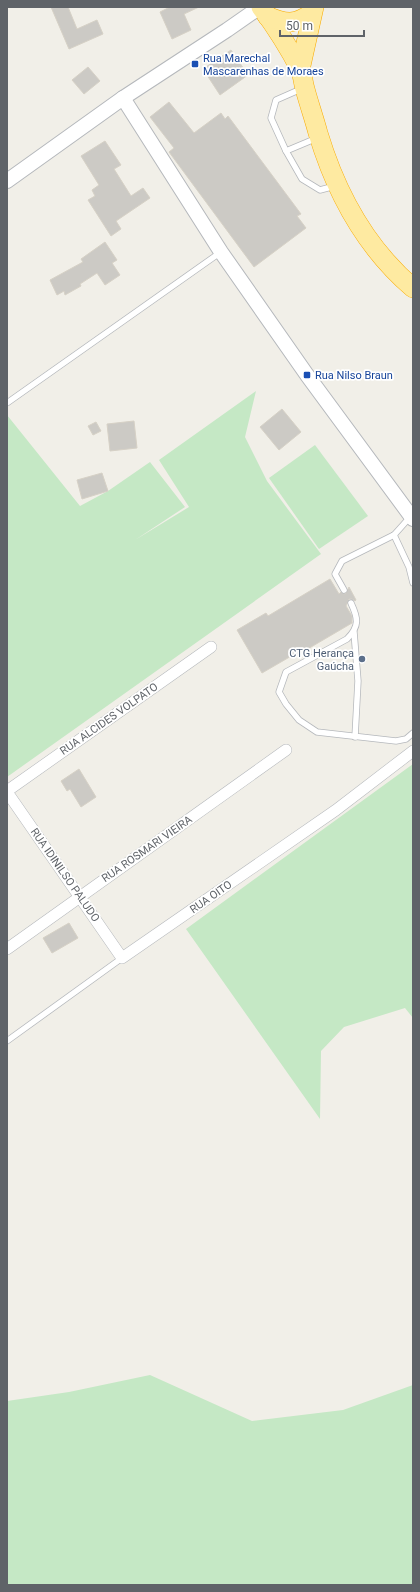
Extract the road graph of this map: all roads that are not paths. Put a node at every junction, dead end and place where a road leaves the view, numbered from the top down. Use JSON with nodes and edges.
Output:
{"nodes":[{"id":1,"x":263,"y":10,"type":"edge"},
{"id":2,"x":313,"y":10,"type":"edge"},
{"id":3,"x":302,"y":79,"type":"junction"},
{"id":4,"x":123,"y":98,"type":"junction"},
{"id":5,"x":319,"y":137,"type":"junction"},
{"id":6,"x":286,"y":151,"type":"junction"},
{"id":7,"x":7,"y":181,"type":"edge"},
{"id":8,"x":337,"y":186,"type":"junction"},
{"id":9,"x":221,"y":252,"type":"junction"},
{"id":10,"x":413,"y":288,"type":"edge"},
{"id":11,"x":7,"y":403,"type":"edge"},
{"id":12,"x":412,"y":518,"type":"edge"},
{"id":13,"x":394,"y":535,"type":"junction"},
{"id":14,"x":413,"y":583,"type":"edge"},
{"id":15,"x":344,"y":590,"type":"dead end"},
{"id":16,"x":350,"y":603,"type":"dead end"},
{"id":17,"x":354,"y":632,"type":"junction"},
{"id":18,"x":211,"y":647,"type":"dead end"},
{"id":19,"x":413,"y":733,"type":"edge"},
{"id":20,"x":355,"y":737,"type":"junction"},
{"id":21,"x":286,"y":750,"type":"dead end"},
{"id":22,"x":413,"y":751,"type":"edge"},
{"id":23,"x":7,"y":792,"type":"edge"},
{"id":24,"x":80,"y":897,"type":"junction"},
{"id":25,"x":7,"y":949,"type":"edge"},
{"id":26,"x":122,"y":958,"type":"junction"},
{"id":27,"x":7,"y":1041,"type":"edge"}],
"edges":[{"from":1,"to":2,"type":"highway"},
{"from":1,"to":3,"type":"highway"},
{"from":1,"to":4,"type":"street"},
{"from":2,"to":3,"type":"highway"},
{"from":3,"to":5,"type":"highway"},
{"from":3,"to":6,"type":"lane"},
{"from":4,"to":7,"type":"street"},
{"from":4,"to":9,"type":"street"},
{"from":5,"to":6,"type":"lane"},
{"from":5,"to":8,"type":"highway"},
{"from":6,"to":8,"type":"lane"},
{"from":8,"to":10,"type":"highway"},
{"from":9,"to":11,"type":"lane"},
{"from":9,"to":12,"type":"street"},
{"from":12,"to":13,"type":"lane"},
{"from":13,"to":14,"type":"lane"},
{"from":13,"to":15,"type":"lane"},
{"from":16,"to":17,"type":"lane"},
{"from":17,"to":20,"type":"lane"},
{"from":17,"to":20,"type":"lane"},
{"from":18,"to":23,"type":"street","name":"RUA ALCIDES VOLPATO"},
{"from":19,"to":20,"type":"lane"},
{"from":21,"to":24,"type":"street","name":"RUA ROSMARI VIEIRA"},
{"from":22,"to":26,"type":"street","name":"RUA OITO"},
{"from":23,"to":24,"type":"street","name":"RUA IDINILSO PALUDO"},
{"from":24,"to":25,"type":"street","name":"RUA ROSMARI VIEIRA"},
{"from":24,"to":26,"type":"street","name":"RUA IDINILSO PALUDO"},
{"from":26,"to":27,"type":"lane","name":"RUA OITO"}]}
